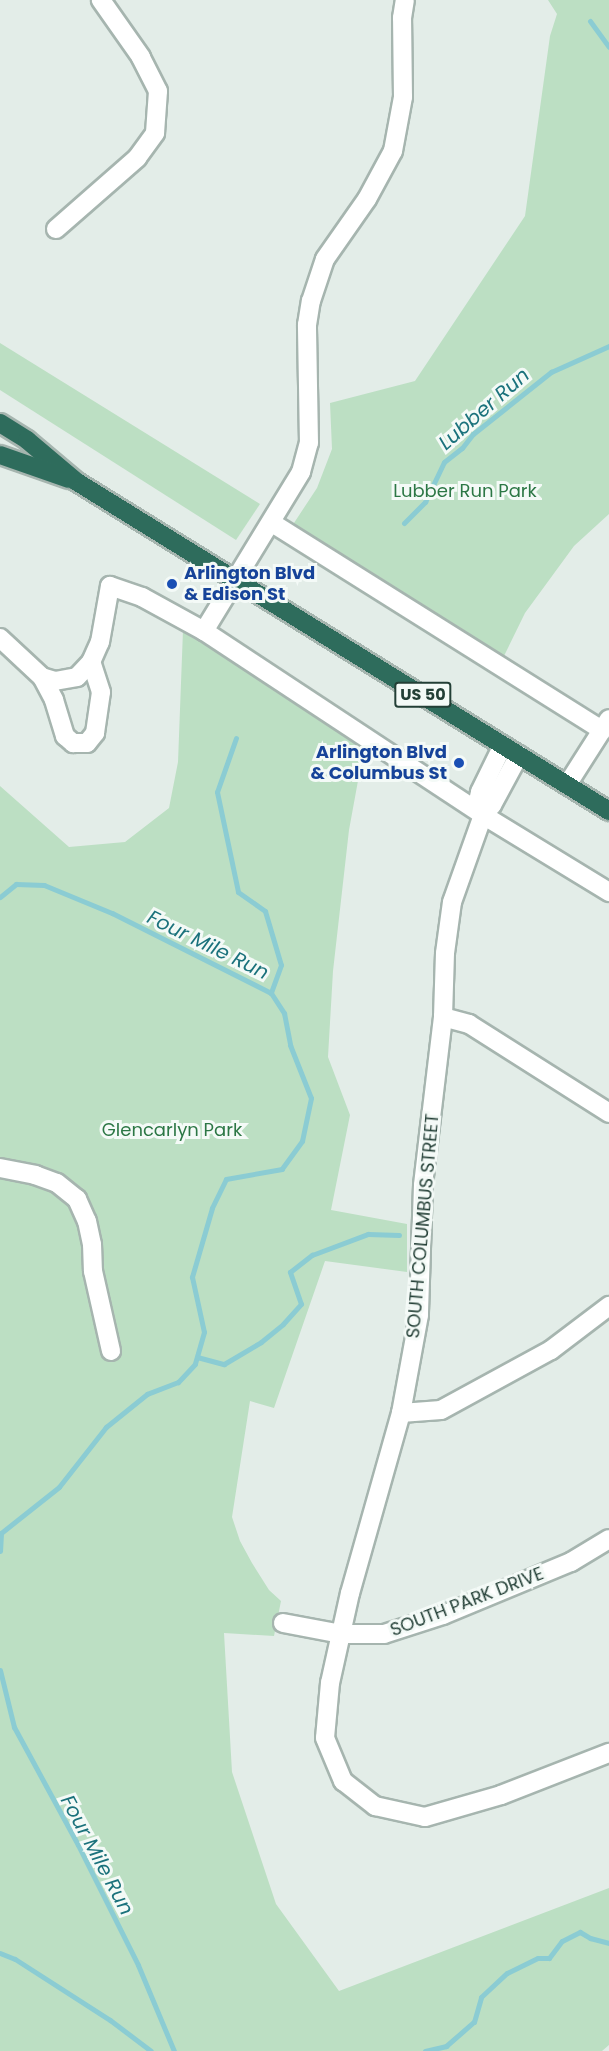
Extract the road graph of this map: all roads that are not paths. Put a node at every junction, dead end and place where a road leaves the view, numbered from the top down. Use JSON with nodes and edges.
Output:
{"nodes":[{"id":1,"x":101,"y":0,"type":"edge"},
{"id":2,"x":405,"y":0,"type":"edge"},
{"id":3,"x":56,"y":229,"type":"dead end"},
{"id":4,"x":0,"y":423,"type":"edge"},
{"id":5,"x":0,"y":455,"type":"edge"},
{"id":6,"x":77,"y":482,"type":"junction"},
{"id":7,"x":272,"y":523,"type":"junction"},
{"id":8,"x":236,"y":578,"type":"junction"},
{"id":9,"x":204,"y":631,"type":"junction"},
{"id":10,"x":0,"y":638,"type":"edge"},
{"id":11,"x":91,"y":662,"type":"junction"},
{"id":12,"x":42,"y":677,"type":"junction"},
{"id":13,"x":607,"y":725,"type":"edge"},
{"id":14,"x":502,"y":745,"type":"junction"},
{"id":15,"x":519,"y":755,"type":"junction"},
{"id":16,"x":567,"y":785,"type":"junction"},
{"id":17,"x":609,"y":811,"type":"edge"},
{"id":18,"x":483,"y":815,"type":"junction"},
{"id":19,"x":609,"y":892,"type":"edge"},
{"id":20,"x":443,"y":1017,"type":"junction"},
{"id":21,"x":609,"y":1113,"type":"edge"},
{"id":22,"x":0,"y":1168,"type":"edge"},
{"id":23,"x":609,"y":1306,"type":"edge"},
{"id":24,"x":111,"y":1352,"type":"dead end"},
{"id":25,"x":401,"y":1413,"type":"junction"},
{"id":26,"x":609,"y":1539,"type":"edge"},
{"id":27,"x":283,"y":1623,"type":"dead end"},
{"id":28,"x":342,"y":1634,"type":"junction"},
{"id":29,"x":609,"y":1753,"type":"edge"}],
"edges":[{"from":1,"to":3,"type":"street"},
{"from":2,"to":7,"type":"street"},
{"from":4,"to":6,"type":"highway","number":"US 50"},
{"from":5,"to":6,"type":"highway","number":"US 50"},
{"from":6,"to":8,"type":"highway","number":"US 50"},
{"from":7,"to":8,"type":"street"},
{"from":7,"to":13,"type":"street"},
{"from":8,"to":9,"type":"street"},
{"from":8,"to":14,"type":"highway","number":"US 50"},
{"from":9,"to":11,"type":"street"},
{"from":9,"to":18,"type":"street"},
{"from":10,"to":12,"type":"street"},
{"from":11,"to":12,"type":"street"},
{"from":11,"to":12,"type":"street"},
{"from":13,"to":16,"type":"street"},
{"from":14,"to":15,"type":"highway","number":"US 50"},
{"from":14,"to":18,"type":"street","name":"SOUTH COLUMBUS STREET"},
{"from":15,"to":16,"type":"highway","number":"US 50"},
{"from":15,"to":18,"type":"street","name":"SOUTH COLUMBUS STREET"},
{"from":16,"to":17,"type":"highway","number":"US 50"},
{"from":18,"to":19,"type":"street"},
{"from":18,"to":20,"type":"street","name":"SOUTH COLUMBUS STREET"},
{"from":20,"to":21,"type":"street"},
{"from":20,"to":25,"type":"street","name":"SOUTH COLUMBUS STREET"},
{"from":22,"to":24,"type":"street"},
{"from":23,"to":25,"type":"street"},
{"from":25,"to":28,"type":"street","name":"SOUTH COLUMBUS STREET"},
{"from":26,"to":28,"type":"street","name":"SOUTH PARK DRIVE"},
{"from":27,"to":28,"type":"street","name":"SOUTH PARK DRIVE"},
{"from":28,"to":29,"type":"street","name":"SOUTH COLUMBUS STREET"}]}
